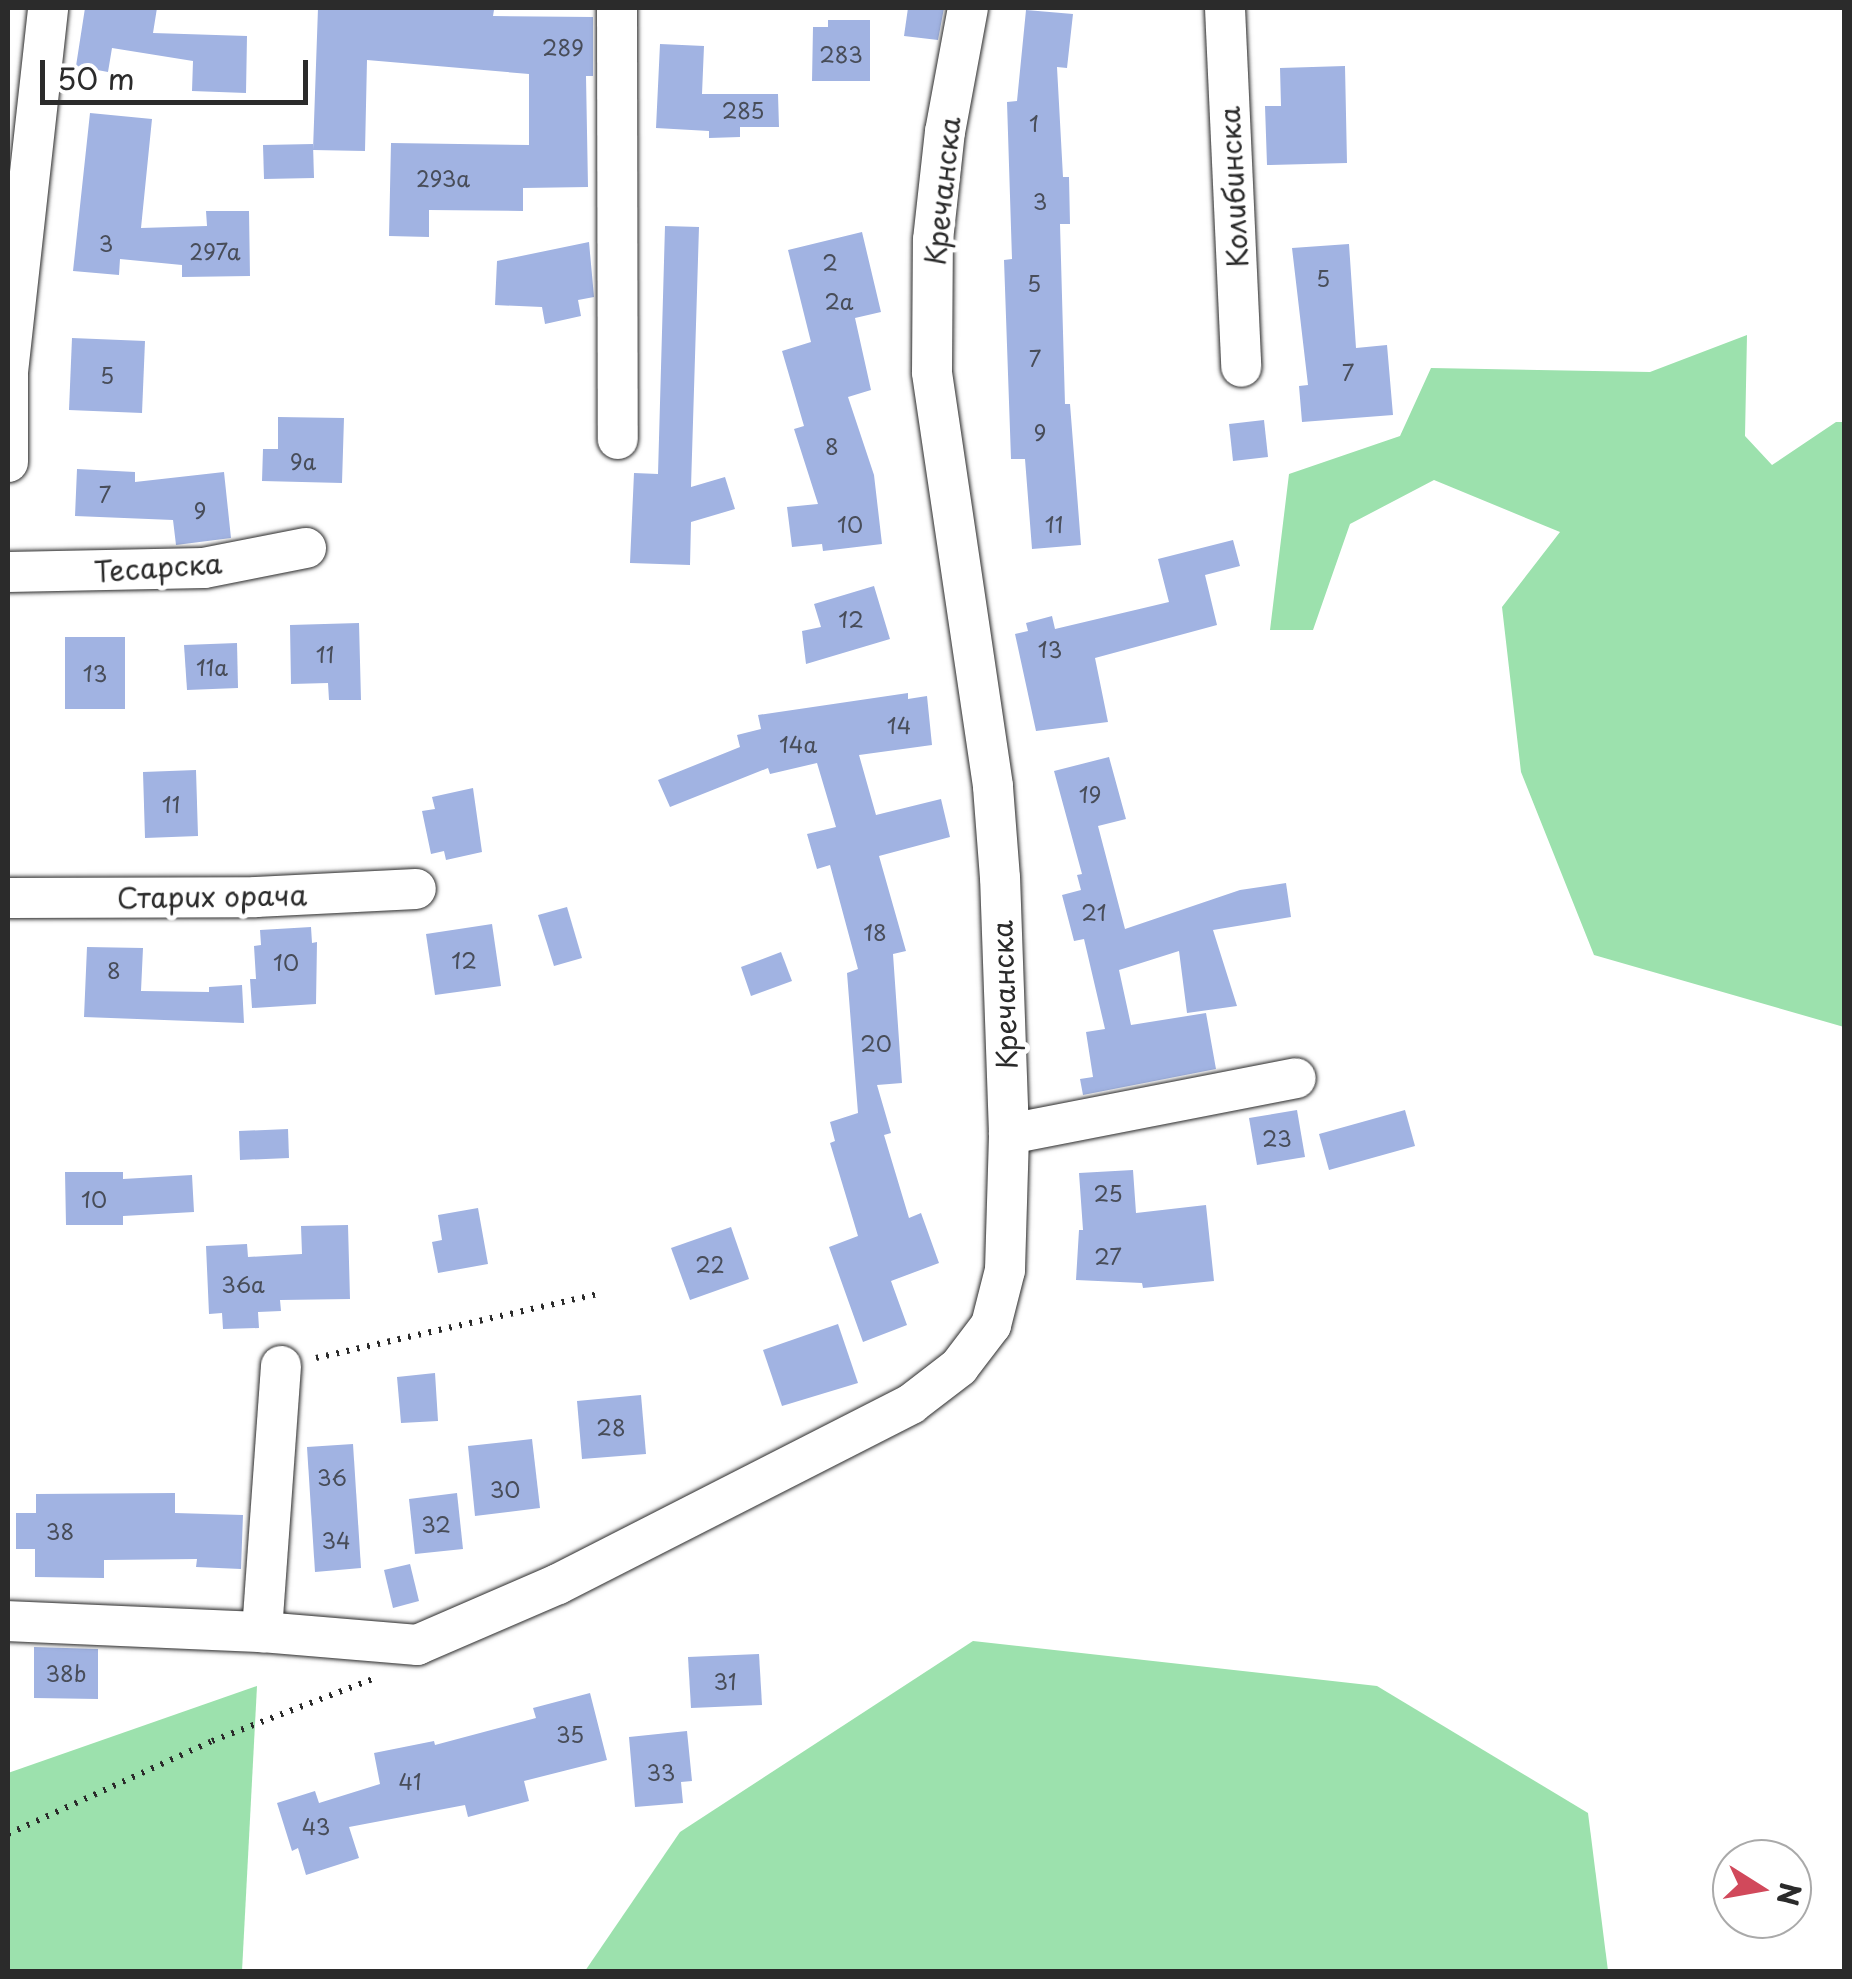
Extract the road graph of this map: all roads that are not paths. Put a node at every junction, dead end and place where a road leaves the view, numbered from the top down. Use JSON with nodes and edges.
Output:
{"nodes":[{"id":1,"x":48,"y":8,"type":"edge"},
{"id":2,"x":617,"y":8,"type":"edge"},
{"id":3,"x":968,"y":8,"type":"edge"},
{"id":4,"x":1225,"y":8,"type":"edge"},
{"id":5,"x":1241,"y":367,"type":"dead end"},
{"id":6,"x":618,"y":438,"type":"dead end"},
{"id":7,"x":8,"y":462,"type":"edge"},
{"id":8,"x":306,"y":548,"type":"dead end"},
{"id":9,"x":8,"y":572,"type":"edge"},
{"id":10,"x":416,"y":889,"type":"dead end"},
{"id":11,"x":8,"y":898,"type":"edge"},
{"id":12,"x":1296,"y":1078,"type":"dead end"},
{"id":13,"x":1008,"y":1134,"type":"junction"},
{"id":14,"x":281,"y":1366,"type":"road end"},
{"id":15,"x":8,"y":1621,"type":"edge"},
{"id":16,"x":262,"y":1632,"type":"junction"}],
"edges":[{"from":1,"to":7,"type":"street"},
{"from":2,"to":6,"type":"street"},
{"from":3,"to":13,"type":"street","name":"Кречанска"},
{"from":4,"to":5,"type":"street","name":"Колибинска"},
{"from":8,"to":9,"type":"street","name":"Тесарска"},
{"from":10,"to":11,"type":"street","name":"Старих орача"},
{"from":12,"to":13,"type":"street"},
{"from":13,"to":16,"type":"street","name":"Кречанска"},
{"from":14,"to":16,"type":"street"},
{"from":15,"to":16,"type":"street"}]}
